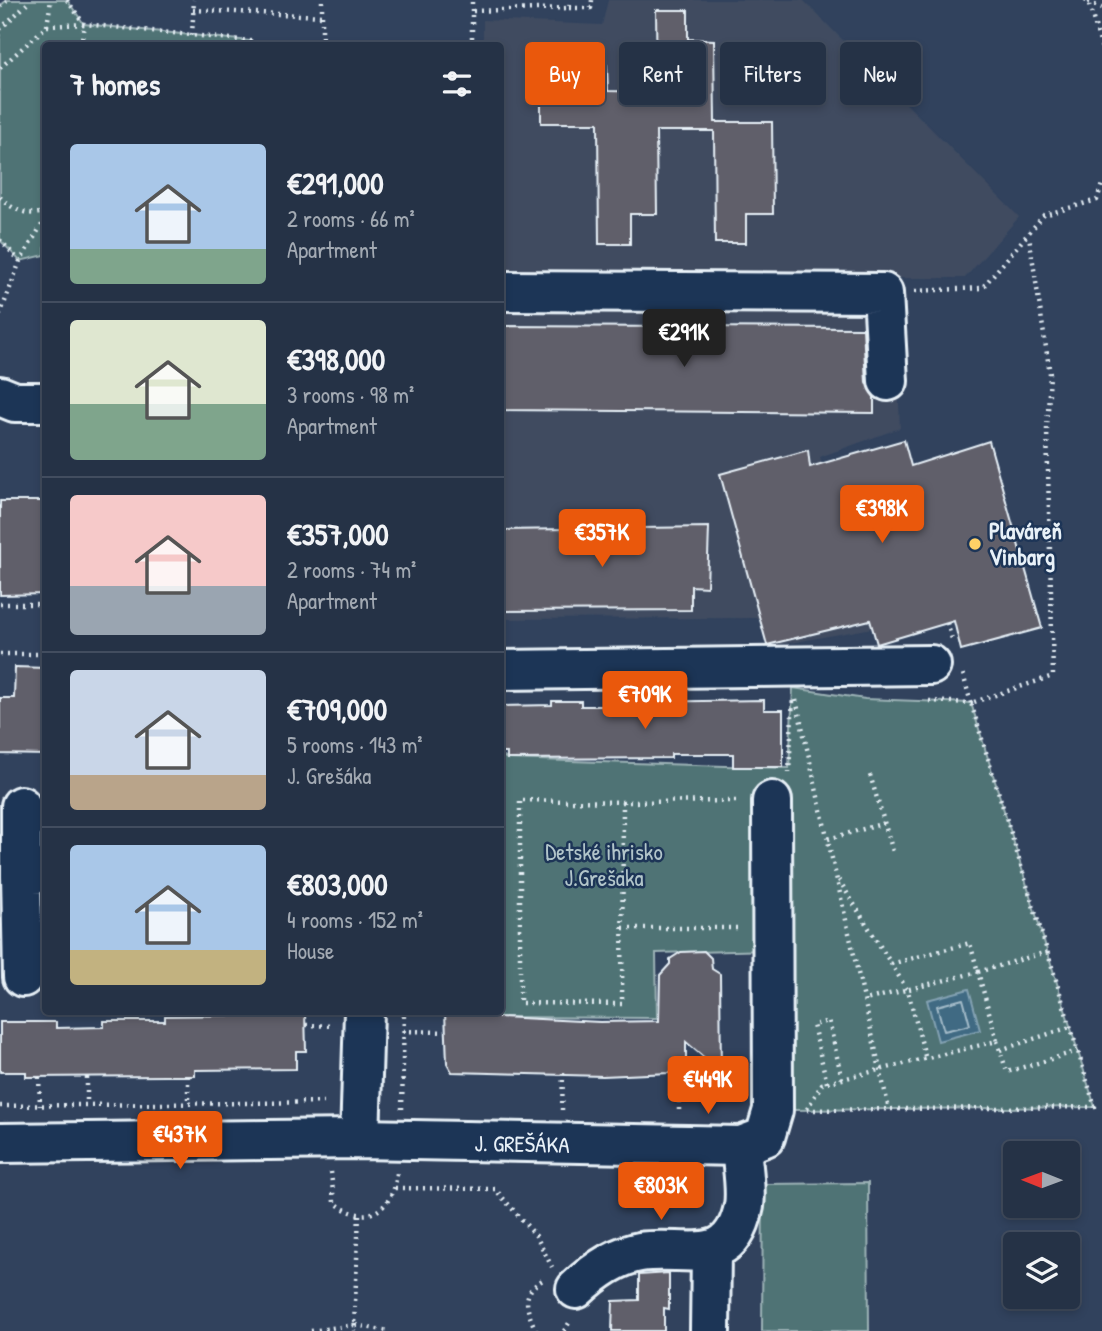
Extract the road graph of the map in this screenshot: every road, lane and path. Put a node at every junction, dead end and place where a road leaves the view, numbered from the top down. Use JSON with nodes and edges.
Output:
{"nodes":[{"id":1,"x":51,"y":0,"type":"edge"},
{"id":2,"x":67,"y":0,"type":"edge"},
{"id":3,"x":194,"y":0,"type":"edge"},
{"id":4,"x":322,"y":0,"type":"edge"},
{"id":5,"x":472,"y":0,"type":"edge"},
{"id":6,"x":570,"y":0,"type":"edge"},
{"id":7,"x":592,"y":0,"type":"edge"},
{"id":8,"x":1087,"y":1,"type":"edge"},
{"id":9,"x":27,"y":4,"type":"dead end"},
{"id":10,"x":569,"y":8,"type":"junction"},
{"id":11,"x":1102,"y":8,"type":"edge"},
{"id":12,"x":193,"y":10,"type":"junction"},
{"id":13,"x":472,"y":11,"type":"junction"},
{"id":14,"x":322,"y":16,"type":"junction"},
{"id":15,"x":84,"y":24,"type":"junction"},
{"id":16,"x":47,"y":26,"type":"junction"},
{"id":17,"x":0,"y":29,"type":"edge"},
{"id":18,"x":192,"y":35,"type":"junction"},
{"id":19,"x":82,"y":42,"type":"edge"},
{"id":20,"x":252,"y":42,"type":"edge"},
{"id":21,"x":322,"y":42,"type":"edge"},
{"id":22,"x":472,"y":42,"type":"edge"},
{"id":23,"x":1102,"y":49,"type":"edge"},
{"id":24,"x":0,"y":68,"type":"edge"},
{"id":25,"x":1102,"y":184,"type":"edge"},
{"id":26,"x":0,"y":197,"type":"edge"},
{"id":27,"x":2,"y":204,"type":"edge"},
{"id":28,"x":42,"y":212,"type":"edge"},
{"id":29,"x":42,"y":225,"type":"edge"},
{"id":30,"x":1030,"y":236,"type":"junction"},
{"id":31,"x":0,"y":240,"type":"edge"},
{"id":32,"x":20,"y":261,"type":"junction"},
{"id":33,"x":504,"y":291,"type":"edge"},
{"id":34,"x":883,"y":293,"type":"junction"},
{"id":35,"x":0,"y":314,"type":"edge"},
{"id":36,"x":888,"y":382,"type":"dead end"},
{"id":37,"x":0,"y":397,"type":"edge"},
{"id":38,"x":42,"y":402,"type":"edge"},
{"id":39,"x":0,"y":604,"type":"edge"},
{"id":40,"x":42,"y":604,"type":"edge"},
{"id":41,"x":0,"y":654,"type":"edge"},
{"id":42,"x":42,"y":654,"type":"edge"},
{"id":43,"x":931,"y":665,"type":"dead end"},
{"id":44,"x":504,"y":670,"type":"edge"},
{"id":45,"x":793,"y":688,"type":"dead end"},
{"id":46,"x":870,"y":775,"type":"dead end"},
{"id":47,"x":772,"y":801,"type":"joint"},
{"id":48,"x":623,"y":802,"type":"junction"},
{"id":49,"x":22,"y":806,"type":"dead end"},
{"id":50,"x":885,"y":823,"type":"junction"},
{"id":51,"x":828,"y":839,"type":"junction"},
{"id":52,"x":894,"y":855,"type":"dead end"},
{"id":53,"x":33,"y":873,"type":"edge"},
{"id":54,"x":836,"y":876,"type":"junction"},
{"id":55,"x":772,"y":928,"type":"junction"},
{"id":56,"x":622,"y":929,"type":"junction"},
{"id":57,"x":1047,"y":952,"type":"junction"},
{"id":58,"x":891,"y":964,"type":"junction"},
{"id":59,"x":978,"y":972,"type":"junction"},
{"id":60,"x":23,"y":977,"type":"dead end"},
{"id":61,"x":908,"y":990,"type":"junction"},
{"id":62,"x":864,"y":1000,"type":"junction"},
{"id":63,"x":404,"y":1015,"type":"edge"},
{"id":64,"x":346,"y":1019,"type":"edge"},
{"id":65,"x":306,"y":1025,"type":"dead end"},
{"id":66,"x":1070,"y":1027,"type":"junction"},
{"id":67,"x":404,"y":1031,"type":"junction"},
{"id":68,"x":446,"y":1032,"type":"dead end"},
{"id":69,"x":336,"y":1039,"type":"dead end"},
{"id":70,"x":997,"y":1041,"type":"junction"},
{"id":71,"x":1000,"y":1049,"type":"junction"},
{"id":72,"x":1077,"y":1051,"type":"junction"},
{"id":73,"x":926,"y":1060,"type":"junction"},
{"id":74,"x":880,"y":1070,"type":"junction"},
{"id":75,"x":679,"y":1072,"type":"dead end"},
{"id":76,"x":563,"y":1073,"type":"dead end"},
{"id":77,"x":188,"y":1076,"type":"dead end"},
{"id":78,"x":39,"y":1077,"type":"dead end"},
{"id":79,"x":87,"y":1077,"type":"dead end"},
{"id":80,"x":842,"y":1079,"type":"junction"},
{"id":81,"x":827,"y":1083,"type":"junction"},
{"id":82,"x":333,"y":1102,"type":"dead end"},
{"id":83,"x":188,"y":1104,"type":"junction"},
{"id":84,"x":87,"y":1105,"type":"junction"},
{"id":85,"x":0,"y":1106,"type":"edge"},
{"id":86,"x":40,"y":1106,"type":"junction"},
{"id":87,"x":889,"y":1109,"type":"junction"},
{"id":88,"x":562,"y":1110,"type":"dead end"},
{"id":89,"x":679,"y":1110,"type":"dead end"},
{"id":90,"x":799,"y":1110,"type":"dead end"},
{"id":91,"x":807,"y":1110,"type":"junction"},
{"id":92,"x":360,"y":1139,"type":"junction"},
{"id":93,"x":401,"y":1142,"type":"junction"},
{"id":94,"x":0,"y":1143,"type":"edge"},
{"id":95,"x":741,"y":1146,"type":"junction"},
{"id":96,"x":331,"y":1192,"type":"dead end"},
{"id":97,"x":359,"y":1215,"type":"junction"},
{"id":98,"x":710,"y":1252,"type":"junction"},
{"id":99,"x":566,"y":1283,"type":"joint"},
{"id":100,"x":354,"y":1328,"type":"edge"},
{"id":101,"x":311,"y":1331,"type":"edge"},
{"id":102,"x":389,"y":1331,"type":"edge"},
{"id":103,"x":710,"y":1331,"type":"edge"}],
"edges":[{"from":1,"to":16,"type":"path"},
{"from":2,"to":15,"type":"path"},
{"from":3,"to":12,"type":"path"},
{"from":4,"to":14,"type":"path"},
{"from":5,"to":13,"type":"path"},
{"from":6,"to":10,"type":"path"},
{"from":7,"to":10,"type":"path"},
{"from":8,"to":11,"type":"path"},
{"from":8,"to":23,"type":"path"},
{"from":9,"to":17,"type":"path"},
{"from":10,"to":13,"type":"path"},
{"from":12,"to":14,"type":"path"},
{"from":12,"to":18,"type":"path"},
{"from":13,"to":22,"type":"path"},
{"from":14,"to":21,"type":"path"},
{"from":15,"to":16,"type":"path"},
{"from":15,"to":18,"type":"path"},
{"from":15,"to":19,"type":"path"},
{"from":16,"to":24,"type":"path"},
{"from":18,"to":20,"type":"path"},
{"from":25,"to":30,"type":"path"},
{"from":26,"to":27,"type":"path"},
{"from":27,"to":28,"type":"path"},
{"from":29,"to":32,"type":"path"},
{"from":30,"to":34,"type":"path"},
{"from":30,"to":57,"type":"path"},
{"from":31,"to":32,"type":"path"},
{"from":32,"to":35,"type":"path"},
{"from":33,"to":34,"type":"street"},
{"from":34,"to":36,"type":"street"},
{"from":37,"to":38,"type":"street"},
{"from":39,"to":40,"type":"path"},
{"from":41,"to":42,"type":"path"},
{"from":43,"to":44,"type":"street"},
{"from":45,"to":51,"type":"path"},
{"from":46,"to":50,"type":"path"},
{"from":47,"to":48,"type":"path"},
{"from":47,"to":55,"type":"street"},
{"from":48,"to":56,"type":"path"},
{"from":48,"to":56,"type":"path"},
{"from":49,"to":53,"type":"street"},
{"from":50,"to":51,"type":"path"},
{"from":50,"to":52,"type":"path"},
{"from":51,"to":54,"type":"path"},
{"from":53,"to":60,"type":"street"},
{"from":54,"to":58,"type":"path"},
{"from":54,"to":62,"type":"path"},
{"from":55,"to":56,"type":"path"},
{"from":55,"to":95,"type":"street"},
{"from":57,"to":59,"type":"path"},
{"from":57,"to":66,"type":"path"},
{"from":58,"to":59,"type":"path"},
{"from":58,"to":61,"type":"path"},
{"from":59,"to":61,"type":"path"},
{"from":59,"to":70,"type":"path"},
{"from":61,"to":62,"type":"path"},
{"from":61,"to":73,"type":"path"},
{"from":62,"to":74,"type":"path"},
{"from":63,"to":67,"type":"path"},
{"from":64,"to":65,"type":"path"},
{"from":64,"to":69,"type":"path"},
{"from":64,"to":92,"type":"street"},
{"from":66,"to":71,"type":"path"},
{"from":66,"to":72,"type":"path"},
{"from":67,"to":68,"type":"path"},
{"from":67,"to":93,"type":"path"},
{"from":70,"to":71,"type":"path"},
{"from":70,"to":73,"type":"path"},
{"from":71,"to":72,"type":"path"},
{"from":72,"to":87,"type":"path"},
{"from":73,"to":74,"type":"path"},
{"from":74,"to":80,"type":"path"},
{"from":74,"to":87,"type":"path"},
{"from":75,"to":89,"type":"path"},
{"from":76,"to":88,"type":"path"},
{"from":77,"to":83,"type":"path"},
{"from":78,"to":86,"type":"path"},
{"from":79,"to":84,"type":"path"},
{"from":80,"to":81,"type":"path"},
{"from":80,"to":81,"type":"path"},
{"from":81,"to":91,"type":"path"},
{"from":82,"to":83,"type":"path"},
{"from":83,"to":84,"type":"path"},
{"from":84,"to":86,"type":"path"},
{"from":85,"to":86,"type":"path"},
{"from":87,"to":91,"type":"path"},
{"from":90,"to":91,"type":"path"},
{"from":92,"to":93,"type":"street","name":"J. GREŠÁKA"},
{"from":92,"to":94,"type":"street","name":"J. GREŠÁKA"},
{"from":93,"to":95,"type":"street","name":"J. GREŠÁKA"},
{"from":95,"to":98,"type":"street"},
{"from":96,"to":97,"type":"path"},
{"from":97,"to":99,"type":"path"},
{"from":97,"to":100,"type":"path"},
{"from":98,"to":99,"type":"street"},
{"from":98,"to":103,"type":"street"},
{"from":100,"to":101,"type":"path"},
{"from":100,"to":102,"type":"path"}]}
